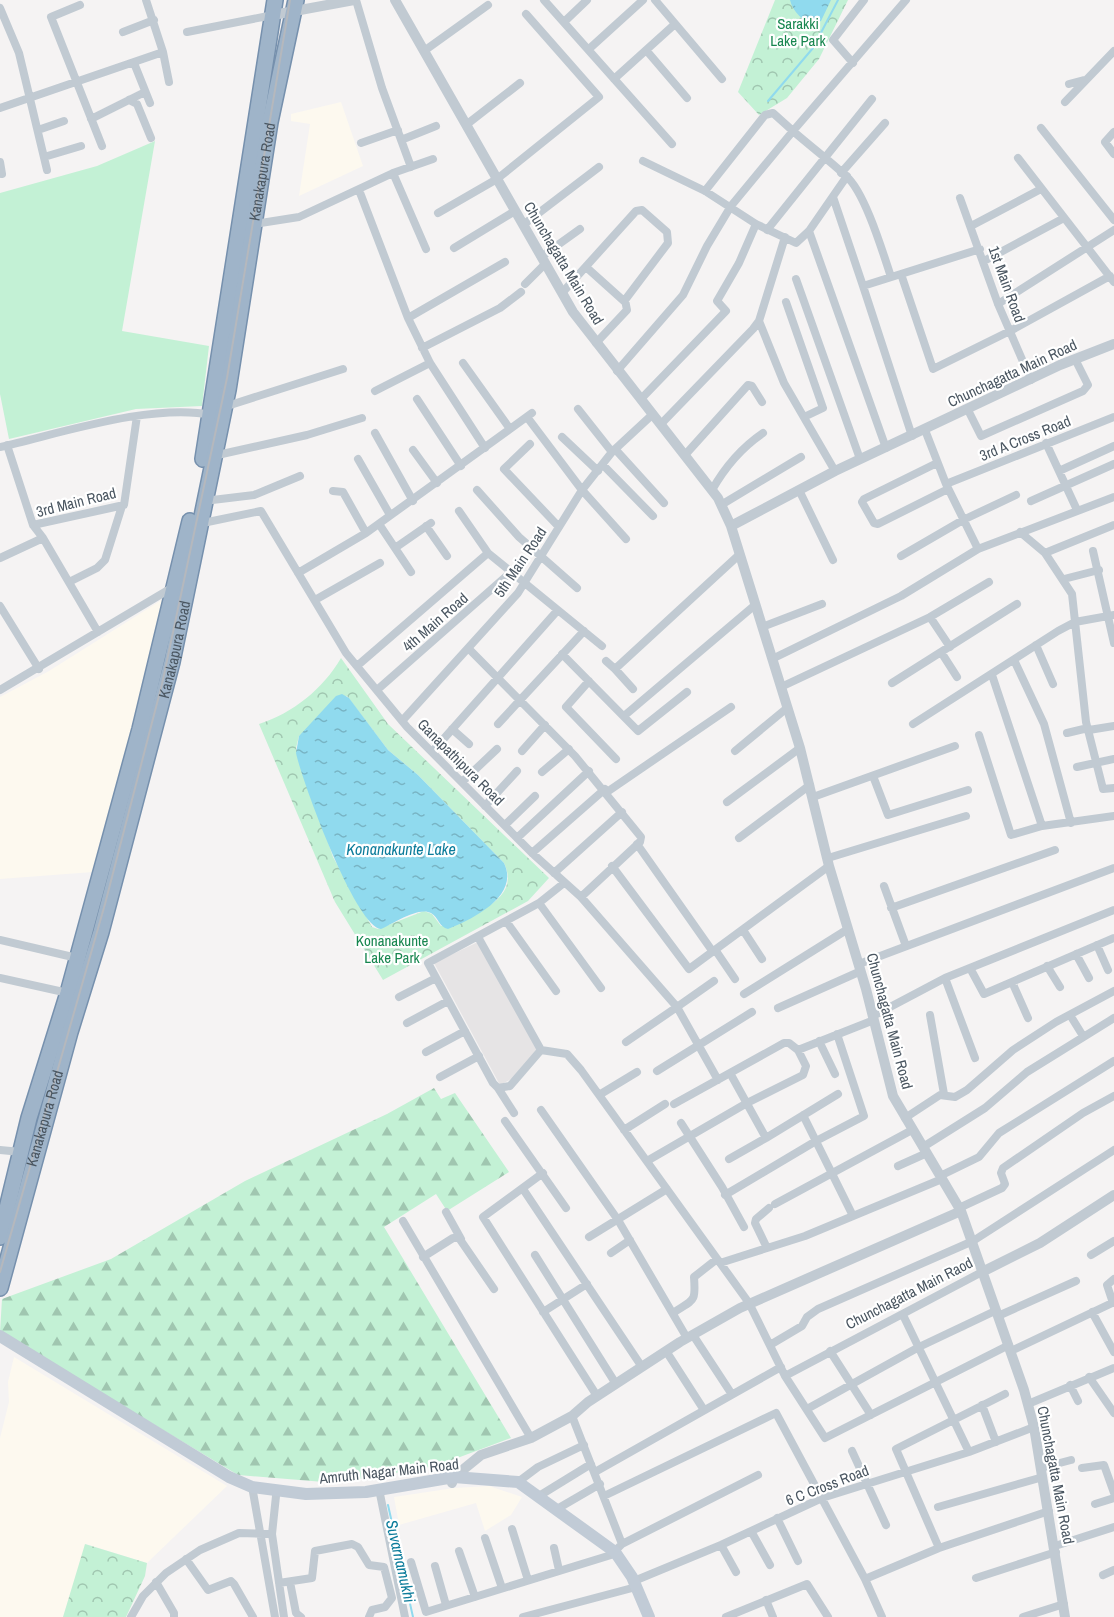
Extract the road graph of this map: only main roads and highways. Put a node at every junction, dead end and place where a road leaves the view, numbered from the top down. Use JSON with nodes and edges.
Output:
{"nodes":[{"id":1,"x":296,"y":5,"type":"edge"},
{"id":2,"x":274,"y":8,"type":"edge"},
{"id":3,"x":218,"y":413,"type":"junction"},
{"id":4,"x":181,"y":586,"type":"junction"},
{"id":5,"x":28,"y":1189,"type":"junction"},
{"id":6,"x":6,"y":1194,"type":"edge"},
{"id":7,"x":0,"y":1238,"type":"edge"},
{"id":8,"x":0,"y":1288,"type":"edge"},
{"id":9,"x":0,"y":1336,"type":"edge"},
{"id":10,"x":0,"y":1342,"type":"edge"},
{"id":11,"x":453,"y":1480,"type":"junction"},
{"id":12,"x":616,"y":1552,"type":"junction"},
{"id":13,"x":649,"y":1617,"type":"edge"}],
"edges":[{"from":1,"to":3,"type":"highway","name":"Kanakapura Road"},
{"from":2,"to":3,"type":"highway","name":"Kanakapura Road"},
{"from":3,"to":4,"type":"highway","name":"Kanakapura Road"},
{"from":3,"to":4,"type":"highway","name":"Kanakapura Road"},
{"from":4,"to":5,"type":"highway","name":"Kanakapura Road"},
{"from":4,"to":6,"type":"highway","name":"Kanakapura Road"},
{"from":5,"to":6,"type":"main road"},
{"from":5,"to":8,"type":"highway","name":"Kanakapura Road"},
{"from":6,"to":7,"type":"highway","name":"Kanakapura Road"},
{"from":9,"to":11,"type":"main road","name":"Amruth Nagar Main Road"},
{"from":10,"to":11,"type":"main road","name":"Amruth Nagar Main Road"},
{"from":11,"to":12,"type":"main road","name":"Amruth Nagar Main Road"},
{"from":11,"to":12,"type":"main road","name":"Amruth Nagar Main Road"},
{"from":12,"to":13,"type":"main road","name":"Amruth Nagar Main Road"}]}
